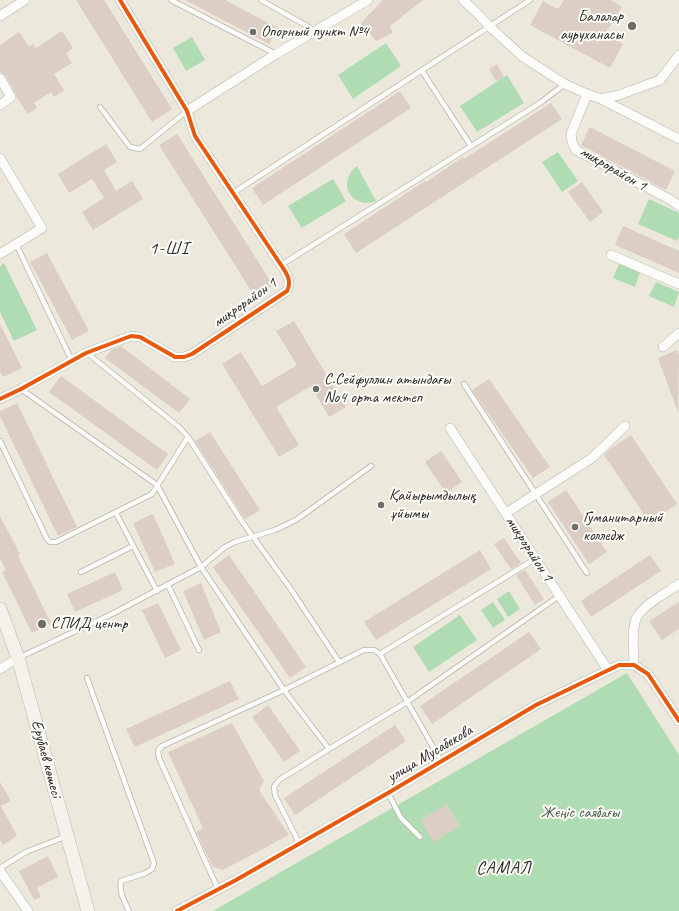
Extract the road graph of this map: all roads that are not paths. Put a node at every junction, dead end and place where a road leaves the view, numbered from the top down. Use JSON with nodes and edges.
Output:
{"nodes":[{"id":1,"x":25,"y":0,"type":"edge"},
{"id":2,"x":120,"y":0,"type":"edge"},
{"id":3,"x":171,"y":0,"type":"edge"},
{"id":4,"x":261,"y":0,"type":"edge"},
{"id":5,"x":463,"y":0,"type":"edge"},
{"id":6,"x":530,"y":0,"type":"edge"},
{"id":7,"x":360,"y":1,"type":"edge"},
{"id":8,"x":470,"y":3,"type":"edge"},
{"id":9,"x":0,"y":16,"type":"edge"},
{"id":10,"x":490,"y":27,"type":"junction"},
{"id":11,"x":314,"y":30,"type":"junction"},
{"id":12,"x":276,"y":54,"type":"junction"},
{"id":13,"x":679,"y":55,"type":"edge"},
{"id":14,"x":422,"y":70,"type":"junction"},
{"id":15,"x":0,"y":78,"type":"edge"},
{"id":16,"x":565,"y":84,"type":"junction"},
{"id":17,"x":587,"y":94,"type":"junction"},
{"id":18,"x":601,"y":99,"type":"junction"},
{"id":19,"x":0,"y":105,"type":"edge"},
{"id":20,"x":100,"y":107,"type":"dead end"},
{"id":21,"x":187,"y":111,"type":"junction"},
{"id":22,"x":679,"y":139,"type":"edge"},
{"id":23,"x":471,"y":146,"type":"junction"},
{"id":24,"x":0,"y":158,"type":"edge"},
{"id":25,"x":233,"y":193,"type":"junction"},
{"id":26,"x":679,"y":206,"type":"edge"},
{"id":27,"x":16,"y":244,"type":"junction"},
{"id":28,"x":0,"y":254,"type":"edge"},
{"id":29,"x":611,"y":255,"type":"dead end"},
{"id":30,"x":281,"y":265,"type":"junction"},
{"id":31,"x":679,"y":284,"type":"edge"},
{"id":32,"x":679,"y":333,"type":"edge"},
{"id":33,"x":663,"y":347,"type":"dead end"},
{"id":34,"x":86,"y":353,"type":"junction"},
{"id":35,"x":72,"y":361,"type":"junction"},
{"id":36,"x":464,"y":384,"type":"dead end"},
{"id":37,"x":21,"y":389,"type":"junction"},
{"id":38,"x":0,"y":399,"type":"edge"},
{"id":39,"x":625,"y":426,"type":"dead end"},
{"id":40,"x":450,"y":428,"type":"dead end"},
{"id":41,"x":188,"y":437,"type":"junction"},
{"id":42,"x":0,"y":441,"type":"edge"},
{"id":43,"x":371,"y":466,"type":"dead end"},
{"id":44,"x":157,"y":485,"type":"junction"},
{"id":45,"x":535,"y":494,"type":"junction"},
{"id":46,"x":116,"y":512,"type":"junction"},
{"id":47,"x":506,"y":513,"type":"junction"},
{"id":48,"x":252,"y":536,"type":"junction"},
{"id":49,"x":133,"y":546,"type":"junction"},
{"id":50,"x":535,"y":558,"type":"junction"},
{"id":51,"x":201,"y":567,"type":"junction"},
{"id":52,"x":81,"y":572,"type":"dead end"},
{"id":53,"x":587,"y":573,"type":"dead end"},
{"id":54,"x":679,"y":584,"type":"edge"},
{"id":55,"x":168,"y":585,"type":"junction"},
{"id":56,"x":156,"y":591,"type":"junction"},
{"id":57,"x":559,"y":596,"type":"junction"},
{"id":58,"x":0,"y":609,"type":"edge"},
{"id":59,"x":199,"y":650,"type":"dead end"},
{"id":60,"x":380,"y":654,"type":"junction"},
{"id":61,"x":18,"y":658,"type":"junction"},
{"id":62,"x":339,"y":662,"type":"junction"},
{"id":63,"x":634,"y":665,"type":"junction"},
{"id":64,"x":0,"y":669,"type":"edge"},
{"id":65,"x":608,"y":670,"type":"junction"},
{"id":66,"x":87,"y":678,"type":"dead end"},
{"id":67,"x":284,"y":690,"type":"junction"},
{"id":68,"x":407,"y":702,"type":"junction"},
{"id":69,"x":675,"y":707,"type":"edge"},
{"id":70,"x":679,"y":721,"type":"edge"},
{"id":71,"x":329,"y":749,"type":"junction"},
{"id":72,"x":441,"y":761,"type":"junction"},
{"id":73,"x":388,"y":793,"type":"junction"},
{"id":74,"x":67,"y":836,"type":"junction"},
{"id":75,"x":420,"y":837,"type":"dead end"},
{"id":76,"x":299,"y":843,"type":"junction"},
{"id":77,"x":0,"y":869,"type":"edge"},
{"id":78,"x":218,"y":889,"type":"junction"},
{"id":79,"x":28,"y":911,"type":"edge"},
{"id":80,"x":88,"y":911,"type":"edge"},
{"id":81,"x":129,"y":911,"type":"edge"},
{"id":82,"x":177,"y":911,"type":"edge"}],
"edges":[{"from":1,"to":9,"type":"street"},
{"from":2,"to":21,"type":"street","name":"микрорайон 1"},
{"from":3,"to":12,"type":"lane"},
{"from":4,"to":11,"type":"lane"},
{"from":5,"to":8,"type":"street"},
{"from":6,"to":10,"type":"lane"},
{"from":7,"to":11,"type":"street"},
{"from":8,"to":10,"type":"street"},
{"from":10,"to":14,"type":"lane"},
{"from":10,"to":16,"type":"street"},
{"from":11,"to":12,"type":"street"},
{"from":12,"to":21,"type":"street"},
{"from":13,"to":18,"type":"street"},
{"from":14,"to":23,"type":"lane"},
{"from":14,"to":25,"type":"lane"},
{"from":15,"to":19,"type":"street"},
{"from":16,"to":17,"type":"street"},
{"from":16,"to":23,"type":"lane"},
{"from":17,"to":18,"type":"street"},
{"from":17,"to":26,"type":"street","name":"микрорайон 1"},
{"from":18,"to":22,"type":"street"},
{"from":20,"to":21,"type":"lane"},
{"from":21,"to":25,"type":"street","name":"микрорайон 1"},
{"from":23,"to":30,"type":"lane"},
{"from":24,"to":27,"type":"street"},
{"from":25,"to":30,"type":"street","name":"микрорайон 1"},
{"from":27,"to":28,"type":"street"},
{"from":27,"to":35,"type":"lane"},
{"from":29,"to":31,"type":"street"},
{"from":30,"to":34,"type":"street","name":"микрорайон 1"},
{"from":32,"to":33,"type":"street"},
{"from":34,"to":35,"type":"street","name":"микрорайон 1"},
{"from":34,"to":41,"type":"lane"},
{"from":35,"to":37,"type":"street","name":"микрорайон 1"},
{"from":36,"to":45,"type":"lane"},
{"from":37,"to":38,"type":"street","name":"микрорайон 1"},
{"from":37,"to":44,"type":"lane"},
{"from":39,"to":45,"type":"street"},
{"from":40,"to":47,"type":"street","name":"микрорайон 1"},
{"from":41,"to":44,"type":"lane"},
{"from":41,"to":48,"type":"lane"},
{"from":42,"to":46,"type":"lane"},
{"from":43,"to":48,"type":"lane"},
{"from":44,"to":46,"type":"lane"},
{"from":44,"to":51,"type":"lane"},
{"from":45,"to":47,"type":"street"},
{"from":45,"to":53,"type":"lane"},
{"from":46,"to":49,"type":"lane"},
{"from":47,"to":50,"type":"street","name":"микрорайон 1"},
{"from":48,"to":51,"type":"lane"},
{"from":48,"to":62,"type":"lane"},
{"from":49,"to":52,"type":"lane"},
{"from":49,"to":56,"type":"lane"},
{"from":50,"to":57,"type":"street","name":"микрорайон 1"},
{"from":50,"to":60,"type":"lane"},
{"from":51,"to":55,"type":"lane"},
{"from":51,"to":67,"type":"lane"},
{"from":54,"to":63,"type":"street"},
{"from":55,"to":56,"type":"lane"},
{"from":55,"to":59,"type":"lane"},
{"from":56,"to":61,"type":"lane"},
{"from":57,"to":65,"type":"street","name":"микрорайон 1"},
{"from":57,"to":68,"type":"lane"},
{"from":58,"to":61,"type":"main road","name":"Ерубаев көшесі"},
{"from":60,"to":62,"type":"lane"},
{"from":60,"to":68,"type":"lane"},
{"from":61,"to":64,"type":"street"},
{"from":61,"to":74,"type":"main road","name":"Ерубаев көшесі"},
{"from":62,"to":67,"type":"lane"},
{"from":63,"to":65,"type":"street","name":"улица Мусабекова"},
{"from":63,"to":69,"type":"street"},
{"from":65,"to":72,"type":"street","name":"улица Мусабекова"},
{"from":66,"to":81,"type":"lane"},
{"from":67,"to":71,"type":"lane"},
{"from":67,"to":78,"type":"lane"},
{"from":68,"to":71,"type":"lane"},
{"from":68,"to":72,"type":"lane"},
{"from":69,"to":70,"type":"street"},
{"from":71,"to":76,"type":"lane"},
{"from":72,"to":73,"type":"street","name":"улица Мусабекова"},
{"from":73,"to":75,"type":"lane"},
{"from":73,"to":76,"type":"street","name":"улица Мусабекова"},
{"from":74,"to":77,"type":"lane"},
{"from":74,"to":80,"type":"main road","name":"Ерубаев көшесі"},
{"from":76,"to":78,"type":"street","name":"улица Мусабекова"},
{"from":77,"to":79,"type":"street"},
{"from":78,"to":82,"type":"street","name":"улица Мусабекова"}]}
